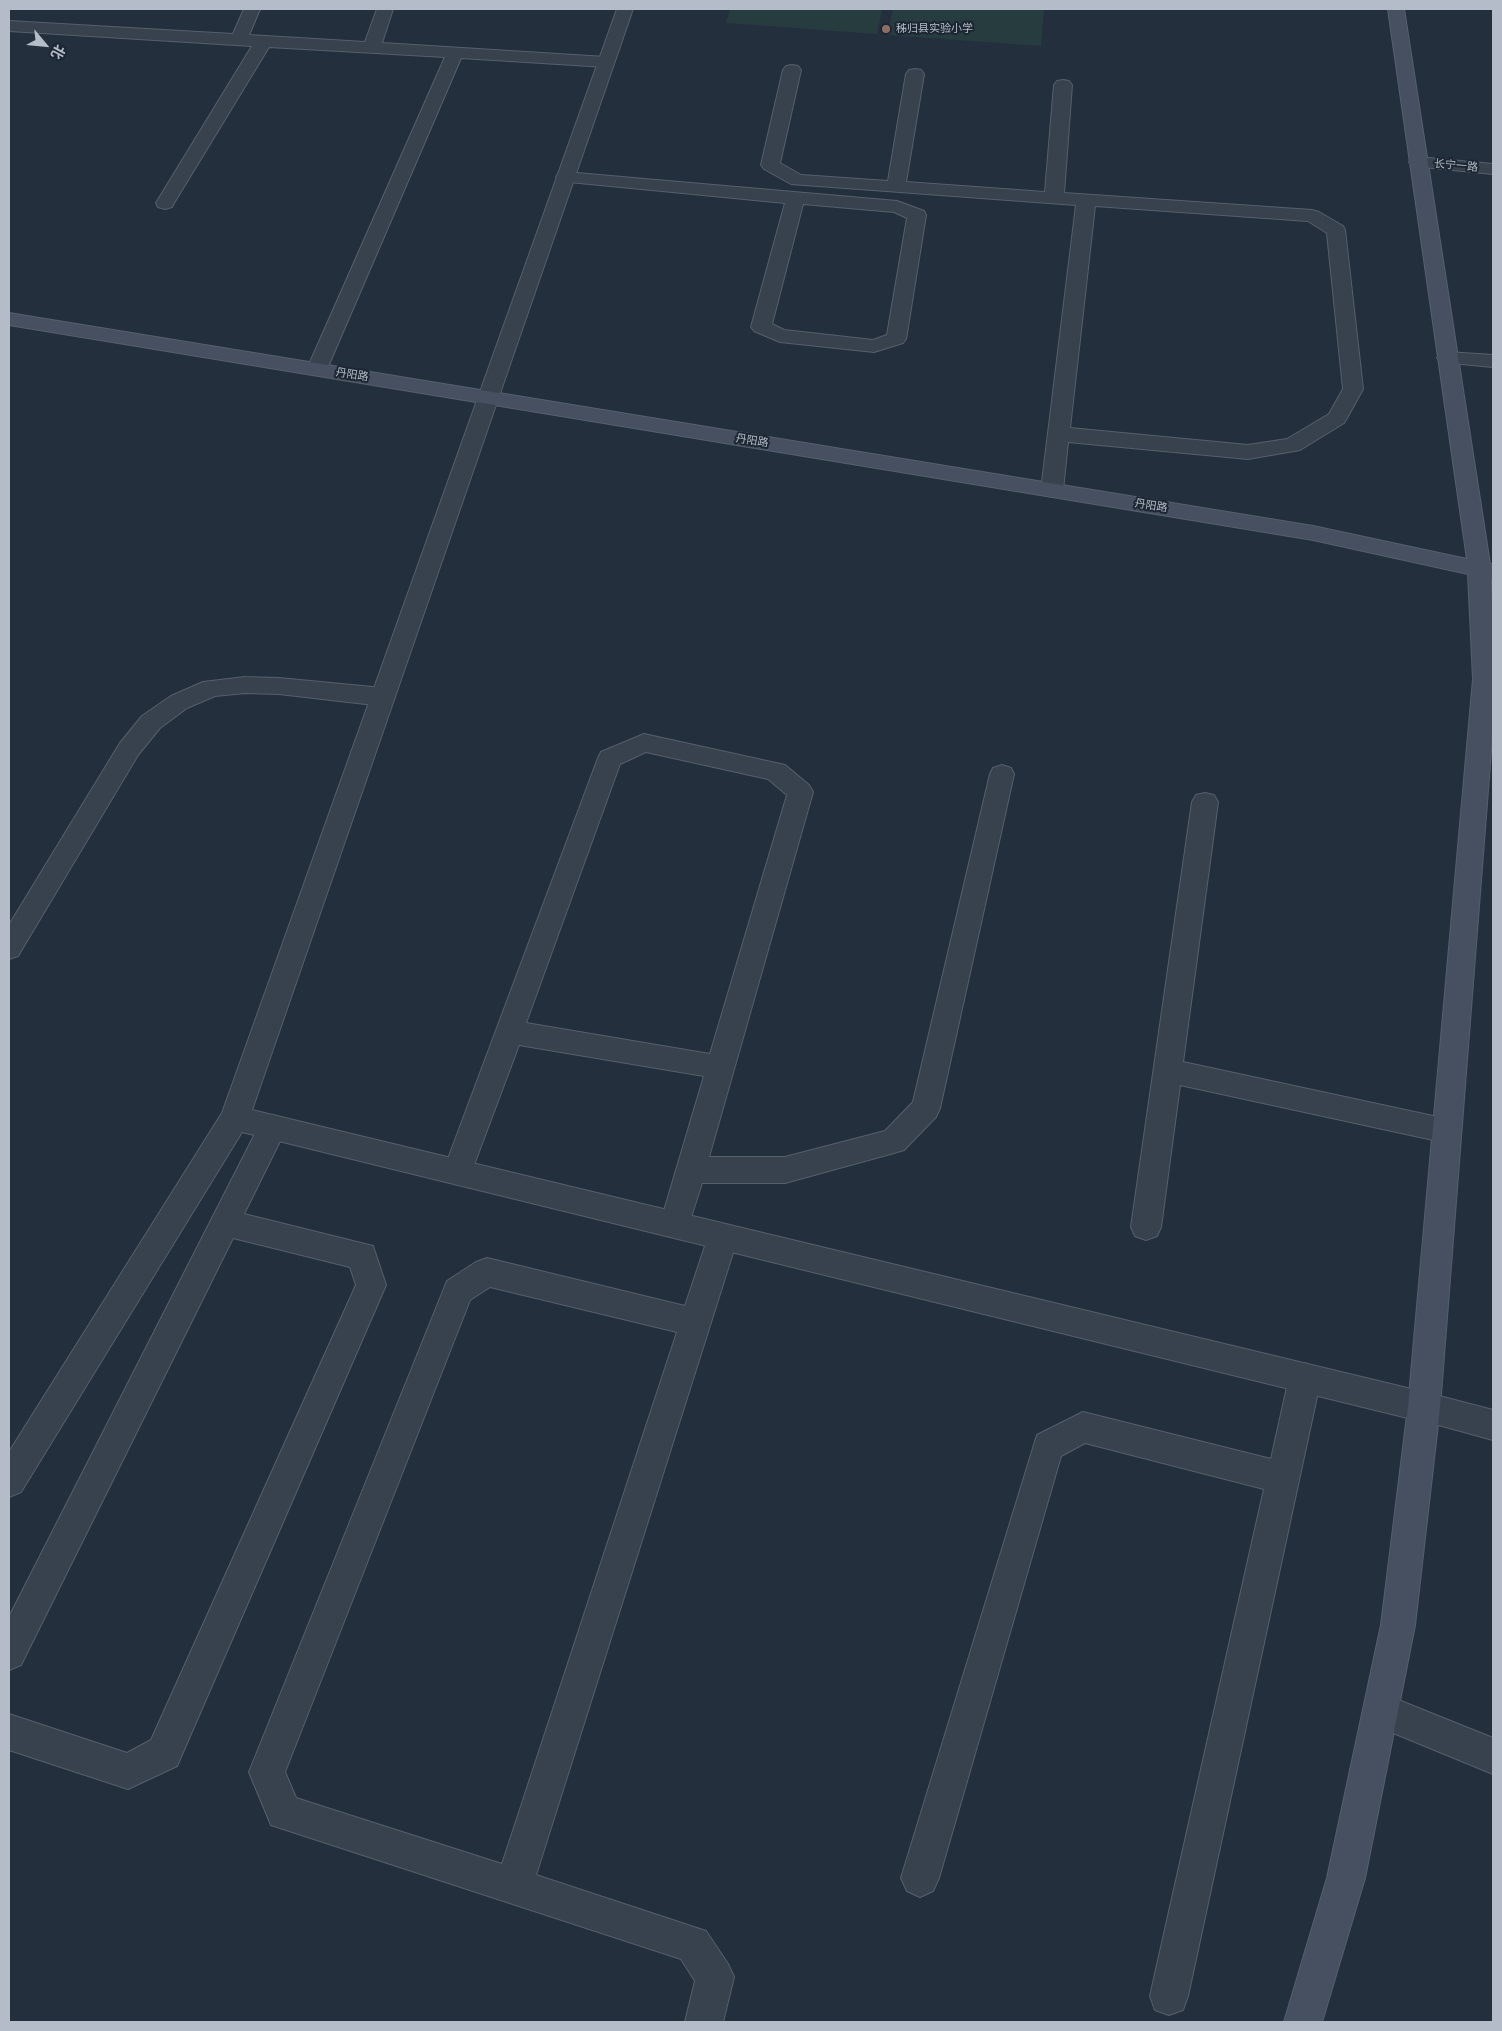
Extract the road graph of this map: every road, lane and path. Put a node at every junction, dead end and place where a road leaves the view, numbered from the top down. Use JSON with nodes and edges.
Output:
{"nodes":[{"id":1,"x":252,"y":9,"type":"edge"},
{"id":2,"x":385,"y":9,"type":"edge"},
{"id":3,"x":625,"y":9,"type":"edge"},
{"id":4,"x":1396,"y":9,"type":"edge"},
{"id":5,"x":9,"y":26,"type":"edge"},
{"id":6,"x":239,"y":40,"type":"junction"},
{"id":7,"x":263,"y":42,"type":"junction"},
{"id":8,"x":372,"y":48,"type":"junction"},
{"id":9,"x":455,"y":53,"type":"junction"},
{"id":10,"x":606,"y":62,"type":"junction"},
{"id":11,"x":792,"y":70,"type":"dead end"},
{"id":12,"x":915,"y":74,"type":"dead end"},
{"id":13,"x":1063,"y":85,"type":"dead end"},
{"id":14,"x":1418,"y":162,"type":"junction"},
{"id":15,"x":1493,"y":169,"type":"edge"},
{"id":16,"x":565,"y":177,"type":"junction"},
{"id":17,"x":896,"y":187,"type":"junction"},
{"id":18,"x":795,"y":198,"type":"junction"},
{"id":19,"x":1054,"y":198,"type":"junction"},
{"id":20,"x":1086,"y":200,"type":"junction"},
{"id":21,"x":165,"y":203,"type":"dead end"},
{"id":22,"x":9,"y":319,"type":"edge"},
{"id":23,"x":1447,"y":358,"type":"junction"},
{"id":24,"x":1493,"y":361,"type":"edge"},
{"id":25,"x":316,"y":369,"type":"junction"},
{"id":26,"x":488,"y":398,"type":"junction"},
{"id":27,"x":1059,"y":434,"type":"junction"},
{"id":28,"x":1052,"y":490,"type":"junction"},
{"id":29,"x":1486,"y":570,"type":"edge"},
{"id":30,"x":382,"y":697,"type":"junction"},
{"id":31,"x":1002,"y":774,"type":"dead end"},
{"id":32,"x":1205,"y":802,"type":"dead end"},
{"id":33,"x":9,"y":948,"type":"edge"},
{"id":34,"x":510,"y":1032,"type":"junction"},
{"id":35,"x":721,"y":1067,"type":"junction"},
{"id":36,"x":1168,"y":1071,"type":"junction"},
{"id":37,"x":235,"y":1118,"type":"junction"},
{"id":38,"x":273,"y":1127,"type":"junction"},
{"id":39,"x":1447,"y":1131,"type":"junction"},
{"id":40,"x":691,"y":1170,"type":"junction"},
{"id":41,"x":458,"y":1172,"type":"junction"},
{"id":42,"x":225,"y":1222,"type":"junction"},
{"id":43,"x":675,"y":1224,"type":"junction"},
{"id":44,"x":1146,"y":1227,"type":"dead end"},
{"id":45,"x":723,"y":1237,"type":"junction"},
{"id":46,"x":696,"y":1323,"type":"junction"},
{"id":47,"x":1305,"y":1378,"type":"junction"},
{"id":48,"x":1424,"y":1407,"type":"junction"},
{"id":49,"x":1493,"y":1425,"type":"edge"},
{"id":50,"x":1283,"y":1478,"type":"junction"},
{"id":51,"x":9,"y":1481,"type":"edge"},
{"id":52,"x":9,"y":1653,"type":"edge"},
{"id":53,"x":1381,"y":1711,"type":"junction"},
{"id":54,"x":9,"y":1732,"type":"edge"},
{"id":55,"x":1493,"y":1756,"type":"edge"},
{"id":56,"x":920,"y":1878,"type":"dead end"},
{"id":57,"x":513,"y":1886,"type":"junction"},
{"id":58,"x":1169,"y":1996,"type":"dead end"},
{"id":59,"x":704,"y":2022,"type":"edge"},
{"id":60,"x":1303,"y":2022,"type":"edge"}],
"edges":[{"from":1,"to":6,"type":"street"},
{"from":2,"to":8,"type":"street"},
{"from":3,"to":10,"type":"street"},
{"from":4,"to":14,"type":"main road"},
{"from":5,"to":6,"type":"street"},
{"from":6,"to":7,"type":"street"},
{"from":7,"to":8,"type":"street"},
{"from":7,"to":21,"type":"street"},
{"from":8,"to":9,"type":"street"},
{"from":9,"to":10,"type":"street"},
{"from":9,"to":25,"type":"street"},
{"from":10,"to":16,"type":"street"},
{"from":11,"to":17,"type":"street"},
{"from":12,"to":17,"type":"street"},
{"from":13,"to":19,"type":"street"},
{"from":14,"to":15,"type":"street","name":"长宁一路"},
{"from":14,"to":23,"type":"main road"},
{"from":16,"to":18,"type":"street"},
{"from":16,"to":26,"type":"street"},
{"from":17,"to":19,"type":"street"},
{"from":18,"to":18,"type":"street"},
{"from":19,"to":20,"type":"street"},
{"from":20,"to":27,"type":"street"},
{"from":20,"to":27,"type":"street"},
{"from":22,"to":25,"type":"main road","name":"丹阳路"},
{"from":23,"to":24,"type":"street"},
{"from":23,"to":29,"type":"main road"},
{"from":25,"to":26,"type":"main road","name":"丹阳路"},
{"from":26,"to":28,"type":"main road","name":"丹阳路"},
{"from":26,"to":30,"type":"street"},
{"from":27,"to":28,"type":"street"},
{"from":28,"to":29,"type":"main road","name":"丹阳路"},
{"from":29,"to":39,"type":"main road"},
{"from":30,"to":33,"type":"street"},
{"from":30,"to":37,"type":"street"},
{"from":31,"to":40,"type":"street"},
{"from":32,"to":36,"type":"street"},
{"from":34,"to":35,"type":"street"},
{"from":34,"to":35,"type":"street"},
{"from":34,"to":41,"type":"street"},
{"from":35,"to":40,"type":"street"},
{"from":36,"to":39,"type":"street"},
{"from":36,"to":44,"type":"street"},
{"from":37,"to":38,"type":"street"},
{"from":37,"to":51,"type":"street"},
{"from":38,"to":41,"type":"street"},
{"from":38,"to":42,"type":"street"},
{"from":39,"to":48,"type":"main road"},
{"from":40,"to":43,"type":"street"},
{"from":41,"to":43,"type":"street"},
{"from":42,"to":52,"type":"street"},
{"from":42,"to":54,"type":"street"},
{"from":43,"to":45,"type":"street"},
{"from":45,"to":46,"type":"street"},
{"from":45,"to":47,"type":"street"},
{"from":46,"to":57,"type":"street"},
{"from":46,"to":57,"type":"street"},
{"from":47,"to":48,"type":"street"},
{"from":47,"to":50,"type":"street"},
{"from":48,"to":49,"type":"street"},
{"from":48,"to":53,"type":"main road"},
{"from":50,"to":56,"type":"street"},
{"from":50,"to":58,"type":"street"},
{"from":53,"to":55,"type":"street"},
{"from":53,"to":60,"type":"main road"},
{"from":57,"to":59,"type":"street"}]}
